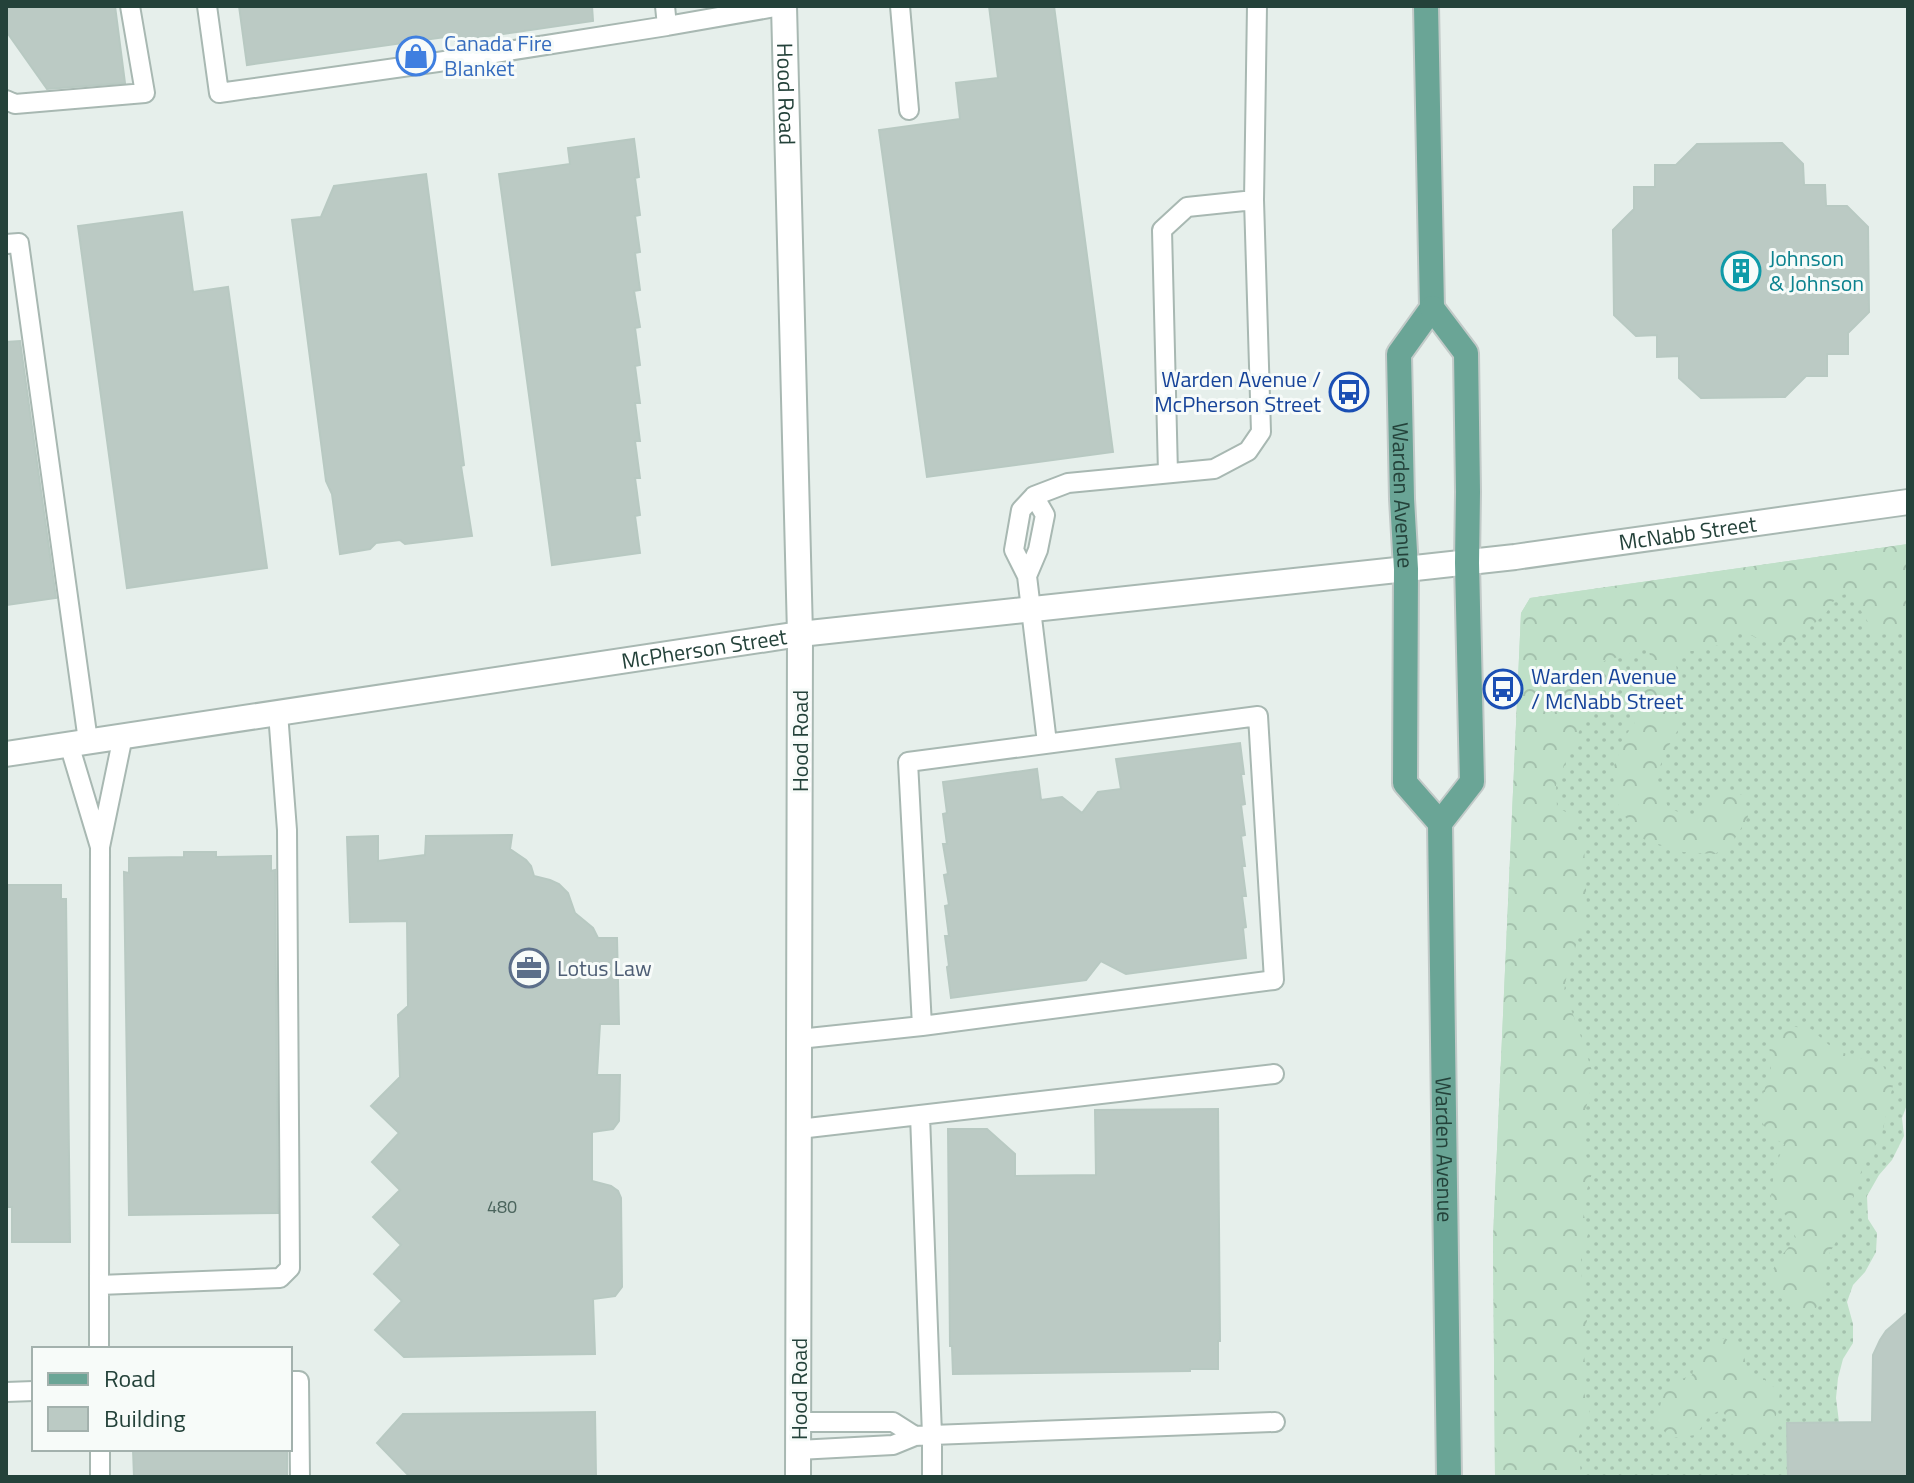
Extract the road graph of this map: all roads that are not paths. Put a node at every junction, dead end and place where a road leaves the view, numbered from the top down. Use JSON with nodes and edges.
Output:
{"nodes":[{"id":1,"x":130,"y":6,"type":"edge"},
{"id":2,"x":207,"y":6,"type":"edge"},
{"id":3,"x":665,"y":6,"type":"edge"},
{"id":4,"x":782,"y":6,"type":"edge"},
{"id":5,"x":900,"y":6,"type":"edge"},
{"id":6,"x":1257,"y":6,"type":"edge"},
{"id":7,"x":1426,"y":6,"type":"edge"},
{"id":8,"x":667,"y":26,"type":"junction"},
{"id":9,"x":6,"y":100,"type":"edge"},
{"id":10,"x":909,"y":110,"type":"dead end"},
{"id":11,"x":1254,"y":200,"type":"junction"},
{"id":12,"x":6,"y":244,"type":"edge"},
{"id":13,"x":1432,"y":308,"type":"junction"},
{"id":14,"x":1168,"y":473,"type":"junction"},
{"id":15,"x":1908,"y":502,"type":"edge"},
{"id":16,"x":1467,"y":563,"type":"junction"},
{"id":17,"x":1406,"y":569,"type":"junction"},
{"id":18,"x":1030,"y":609,"type":"junction"},
{"id":19,"x":800,"y":634,"type":"junction"},
{"id":20,"x":278,"y":713,"type":"junction"},
{"id":21,"x":123,"y":736,"type":"junction"},
{"id":22,"x":79,"y":743,"type":"junction"},
{"id":23,"x":1047,"y":743,"type":"junction"},
{"id":24,"x":6,"y":754,"type":"edge"},
{"id":25,"x":1440,"y":823,"type":"junction"},
{"id":26,"x":100,"y":847,"type":"junction"},
{"id":27,"x":922,"y":1026,"type":"junction"},
{"id":28,"x":799,"y":1039,"type":"junction"},
{"id":29,"x":1274,"y":1074,"type":"dead end"},
{"id":30,"x":920,"y":1115,"type":"junction"},
{"id":31,"x":799,"y":1129,"type":"junction"},
{"id":32,"x":99,"y":1285,"type":"junction"},
{"id":33,"x":99,"y":1347,"type":"edge"},
{"id":34,"x":292,"y":1381,"type":"edge"},
{"id":35,"x":32,"y":1391,"type":"edge"},
{"id":36,"x":6,"y":1392,"type":"edge"},
{"id":37,"x":798,"y":1422,"type":"junction"},
{"id":38,"x":1275,"y":1422,"type":"dead end"},
{"id":39,"x":923,"y":1436,"type":"junction"},
{"id":40,"x":798,"y":1450,"type":"junction"},
{"id":41,"x":100,"y":1451,"type":"edge"},
{"id":42,"x":100,"y":1477,"type":"edge"},
{"id":43,"x":300,"y":1477,"type":"edge"},
{"id":44,"x":798,"y":1477,"type":"edge"},
{"id":45,"x":932,"y":1477,"type":"edge"},
{"id":46,"x":1449,"y":1477,"type":"edge"}],
"edges":[{"from":1,"to":9,"type":"lane"},
{"from":2,"to":8,"type":"lane"},
{"from":3,"to":8,"type":"lane"},
{"from":4,"to":8,"type":"lane"},
{"from":4,"to":19,"type":"street","name":"Hood Road"},
{"from":5,"to":10,"type":"lane"},
{"from":6,"to":11,"type":"lane"},
{"from":7,"to":13,"type":"main road"},
{"from":11,"to":14,"type":"lane"},
{"from":11,"to":14,"type":"lane"},
{"from":12,"to":22,"type":"lane"},
{"from":13,"to":16,"type":"main road"},
{"from":13,"to":17,"type":"main road","name":"Warden Avenue"},
{"from":14,"to":18,"type":"lane"},
{"from":15,"to":16,"type":"street","name":"McNabb Street"},
{"from":16,"to":17,"type":"street","name":"McNabb Street"},
{"from":16,"to":25,"type":"main road"},
{"from":17,"to":18,"type":"street","name":"McPherson Street"},
{"from":17,"to":25,"type":"main road","name":"Warden Avenue"},
{"from":18,"to":19,"type":"street","name":"McPherson Street"},
{"from":18,"to":23,"type":"lane"},
{"from":19,"to":20,"type":"street","name":"McPherson Street"},
{"from":19,"to":28,"type":"street","name":"Hood Road"},
{"from":20,"to":21,"type":"street","name":"McPherson Street"},
{"from":20,"to":32,"type":"lane"},
{"from":21,"to":22,"type":"street","name":"McPherson Street"},
{"from":21,"to":26,"type":"lane"},
{"from":22,"to":24,"type":"street","name":"McPherson Street"},
{"from":22,"to":26,"type":"lane"},
{"from":23,"to":27,"type":"lane"},
{"from":23,"to":27,"type":"lane"},
{"from":25,"to":46,"type":"main road","name":"Warden Avenue"},
{"from":26,"to":32,"type":"lane"},
{"from":27,"to":28,"type":"lane"},
{"from":28,"to":31,"type":"street","name":"Hood Road"},
{"from":29,"to":30,"type":"lane"},
{"from":30,"to":31,"type":"lane"},
{"from":30,"to":39,"type":"lane"},
{"from":31,"to":37,"type":"street","name":"Hood Road"},
{"from":32,"to":33,"type":"lane"},
{"from":34,"to":43,"type":"lane"},
{"from":35,"to":36,"type":"lane"},
{"from":37,"to":39,"type":"lane"},
{"from":37,"to":40,"type":"street","name":"Hood Road"},
{"from":38,"to":39,"type":"lane"},
{"from":39,"to":40,"type":"lane"},
{"from":39,"to":45,"type":"lane"},
{"from":40,"to":44,"type":"street","name":"Hood Road"},
{"from":41,"to":42,"type":"lane"}]}
